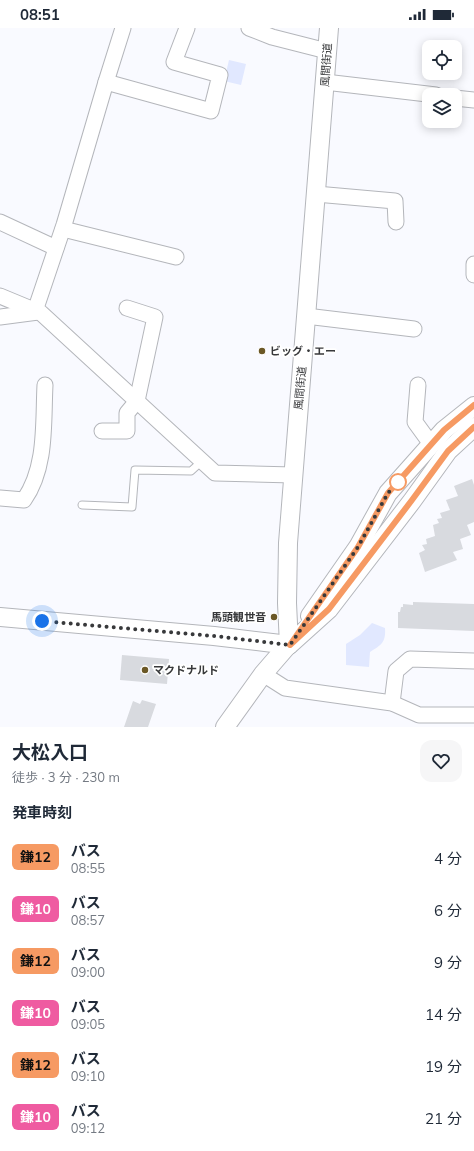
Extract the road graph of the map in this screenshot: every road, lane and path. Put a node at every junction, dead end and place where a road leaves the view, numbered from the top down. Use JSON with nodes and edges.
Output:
{"nodes":[{"id":1,"x":123,"y":28,"type":"edge"},
{"id":2,"x":187,"y":28,"type":"edge"},
{"id":3,"x":249,"y":28,"type":"edge"},
{"id":4,"x":329,"y":28,"type":"edge"},
{"id":5,"x":327,"y":51,"type":"junction"},
{"id":6,"x":106,"y":82,"type":"junction"},
{"id":7,"x":325,"y":82,"type":"junction"},
{"id":8,"x":422,"y":93,"type":"edge"},
{"id":9,"x":462,"y":99,"type":"edge"},
{"id":10,"x":474,"y":100,"type":"edge"},
{"id":11,"x":316,"y":194,"type":"junction"},
{"id":12,"x":0,"y":222,"type":"edge"},
{"id":13,"x":396,"y":222,"type":"dead end"},
{"id":14,"x":63,"y":229,"type":"junction"},
{"id":15,"x":56,"y":248,"type":"junction"},
{"id":16,"x":176,"y":257,"type":"dead end"},
{"id":17,"x":474,"y":264,"type":"edge"},
{"id":18,"x":474,"y":275,"type":"edge"},
{"id":19,"x":0,"y":296,"type":"edge"},
{"id":20,"x":127,"y":308,"type":"dead end"},
{"id":21,"x":36,"y":311,"type":"junction"},
{"id":22,"x":306,"y":316,"type":"junction"},
{"id":23,"x":0,"y":318,"type":"edge"},
{"id":24,"x":414,"y":329,"type":"dead end"},
{"id":25,"x":45,"y":385,"type":"dead end"},
{"id":26,"x":418,"y":386,"type":"dead end"},
{"id":27,"x":136,"y":401,"type":"junction"},
{"id":28,"x":474,"y":406,"type":"edge"},
{"id":29,"x":474,"y":426,"type":"edge"},
{"id":30,"x":102,"y":431,"type":"dead end"},
{"id":31,"x":431,"y":444,"type":"junction"},
{"id":32,"x":202,"y":461,"type":"junction"},
{"id":33,"x":293,"y":475,"type":"junction"},
{"id":34,"x":0,"y":498,"type":"edge"},
{"id":35,"x":82,"y":505,"type":"dead end"},
{"id":36,"x":0,"y":617,"type":"edge"},
{"id":37,"x":290,"y":645,"type":"junction"},
{"id":38,"x":474,"y":661,"type":"edge"},
{"id":39,"x":264,"y":674,"type":"junction"},
{"id":40,"x":392,"y":703,"type":"junction"},
{"id":41,"x":474,"y":715,"type":"edge"},
{"id":42,"x":225,"y":727,"type":"edge"}],
"edges":[{"from":1,"to":6,"type":"street"},
{"from":2,"to":6,"type":"street"},
{"from":3,"to":5,"type":"street"},
{"from":4,"to":5,"type":"street","name":"風間街道"},
{"from":5,"to":7,"type":"street","name":"風間街道"},
{"from":6,"to":14,"type":"street"},
{"from":7,"to":8,"type":"street"},
{"from":7,"to":11,"type":"street","name":"風間街道"},
{"from":9,"to":10,"type":"street"},
{"from":11,"to":13,"type":"street"},
{"from":11,"to":22,"type":"street","name":"風間街道"},
{"from":12,"to":15,"type":"street"},
{"from":14,"to":15,"type":"street"},
{"from":14,"to":16,"type":"street"},
{"from":15,"to":21,"type":"street"},
{"from":17,"to":18,"type":"street"},
{"from":19,"to":21,"type":"street"},
{"from":20,"to":27,"type":"street"},
{"from":21,"to":23,"type":"street"},
{"from":21,"to":27,"type":"street"},
{"from":22,"to":24,"type":"street"},
{"from":22,"to":33,"type":"street","name":"風間街道"},
{"from":25,"to":34,"type":"street"},
{"from":26,"to":31,"type":"street"},
{"from":27,"to":30,"type":"street"},
{"from":27,"to":32,"type":"street"},
{"from":28,"to":31,"type":"street"},
{"from":29,"to":37,"type":"street"},
{"from":31,"to":37,"type":"street"},
{"from":32,"to":33,"type":"street"},
{"from":32,"to":35,"type":"lane"},
{"from":33,"to":37,"type":"street","name":"風間街道"},
{"from":36,"to":37,"type":"street"},
{"from":37,"to":39,"type":"street"},
{"from":38,"to":40,"type":"street"},
{"from":39,"to":40,"type":"street"},
{"from":39,"to":42,"type":"street"},
{"from":40,"to":41,"type":"street"}]}
